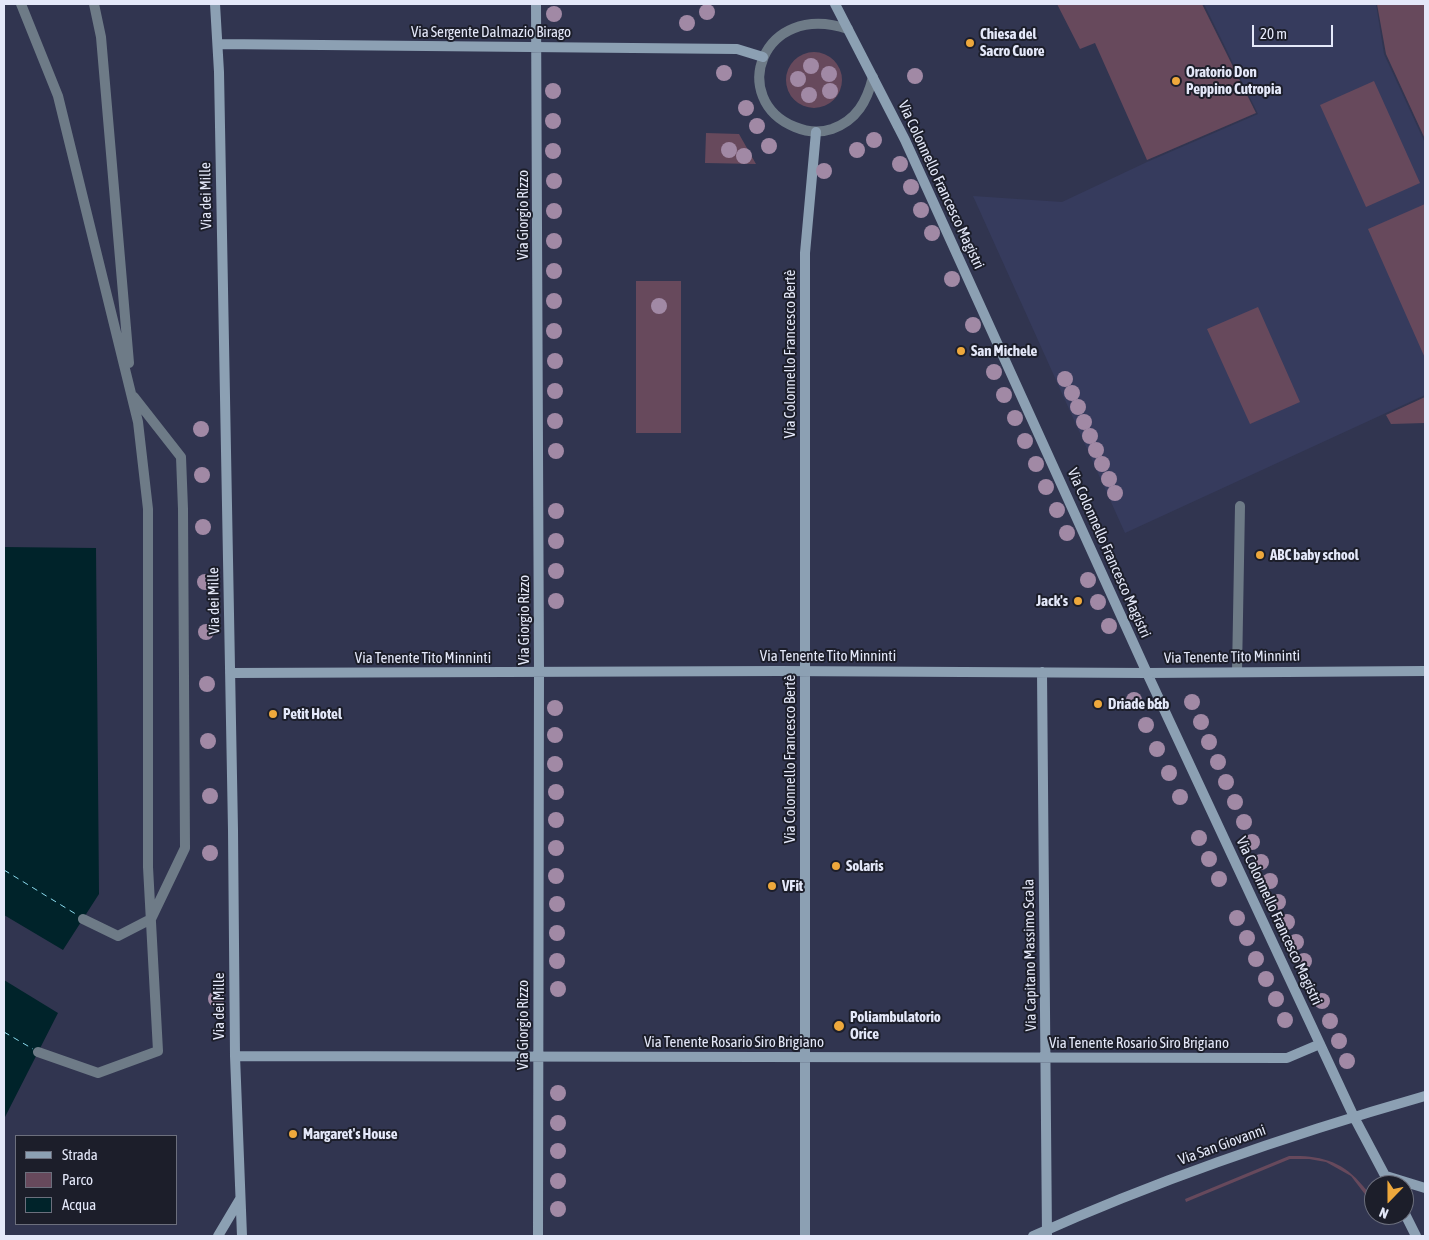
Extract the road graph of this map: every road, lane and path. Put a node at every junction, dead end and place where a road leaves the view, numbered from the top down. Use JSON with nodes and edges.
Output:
{"nodes":[{"id":1,"x":21,"y":4,"type":"edge"},
{"id":2,"x":94,"y":4,"type":"edge"},
{"id":3,"x":215,"y":4,"type":"edge"},
{"id":4,"x":536,"y":4,"type":"edge"},
{"id":5,"x":835,"y":4,"type":"edge"},
{"id":6,"x":848,"y":29,"type":"junction"},
{"id":7,"x":218,"y":44,"type":"junction"},
{"id":8,"x":537,"y":47,"type":"junction"},
{"id":9,"x":763,"y":57,"type":"junction"},
{"id":10,"x":873,"y":78,"type":"junction"},
{"id":11,"x":816,"y":132,"type":"junction"},
{"id":12,"x":132,"y":394,"type":"junction"},
{"id":13,"x":1240,"y":506,"type":"dead end"},
{"id":14,"x":805,"y":671,"type":"junction"},
{"id":15,"x":1425,"y":671,"type":"edge"},
{"id":16,"x":539,"y":672,"type":"junction"},
{"id":17,"x":1042,"y":672,"type":"junction"},
{"id":18,"x":1237,"y":672,"type":"junction"},
{"id":19,"x":230,"y":673,"type":"junction"},
{"id":20,"x":1147,"y":673,"type":"junction"},
{"id":21,"x":83,"y":919,"type":"dead end"},
{"id":22,"x":151,"y":919,"type":"junction"},
{"id":23,"x":1320,"y":1044,"type":"junction"},
{"id":24,"x":38,"y":1052,"type":"dead end"},
{"id":25,"x":234,"y":1056,"type":"junction"},
{"id":26,"x":538,"y":1057,"type":"junction"},
{"id":27,"x":805,"y":1057,"type":"junction"},
{"id":28,"x":1046,"y":1058,"type":"junction"},
{"id":29,"x":1425,"y":1096,"type":"edge"},
{"id":30,"x":1354,"y":1117,"type":"junction"},
{"id":31,"x":1385,"y":1175,"type":"edge"},
{"id":32,"x":240,"y":1198,"type":"junction"},
{"id":33,"x":1047,"y":1233,"type":"edge"},
{"id":34,"x":218,"y":1236,"type":"edge"},
{"id":35,"x":242,"y":1236,"type":"edge"},
{"id":36,"x":538,"y":1236,"type":"edge"},
{"id":37,"x":805,"y":1236,"type":"edge"},
{"id":38,"x":1033,"y":1236,"type":"edge"}],
"edges":[{"from":1,"to":12,"type":"street"},
{"from":2,"to":12,"type":"street"},
{"from":3,"to":7,"type":"street","name":"Via dei Mille"},
{"from":4,"to":8,"type":"street","name":"Via Giorgio Rizzo"},
{"from":5,"to":6,"type":"street","name":"Via Colonnello Francesco Magistri"},
{"from":6,"to":9,"type":"street"},
{"from":6,"to":10,"type":"street","name":"Via Colonnello Francesco Magistri"},
{"from":7,"to":8,"type":"street","name":"Via Sergente Dalmazio Birago"},
{"from":7,"to":19,"type":"street","name":"Via dei Mille"},
{"from":8,"to":9,"type":"street","name":"Via Sergente Dalmazio Birago"},
{"from":8,"to":16,"type":"street","name":"Via Giorgio Rizzo"},
{"from":9,"to":11,"type":"street"},
{"from":10,"to":11,"type":"street"},
{"from":10,"to":20,"type":"street","name":"Via Colonnello Francesco Magistri"},
{"from":11,"to":14,"type":"street","name":"Via Colonnello Francesco Bertè"},
{"from":12,"to":22,"type":"street"},
{"from":12,"to":22,"type":"street"},
{"from":13,"to":18,"type":"street"},
{"from":14,"to":16,"type":"street","name":"Via Tenente Tito Minninti"},
{"from":14,"to":17,"type":"street","name":"Via Tenente Tito Minninti"},
{"from":14,"to":27,"type":"street","name":"Via Colonnello Francesco Bertè"},
{"from":15,"to":18,"type":"street","name":"Via Tenente Tito Minninti"},
{"from":16,"to":19,"type":"street","name":"Via Tenente Tito Minninti"},
{"from":16,"to":26,"type":"street","name":"Via Giorgio Rizzo"},
{"from":17,"to":20,"type":"street","name":"Via Tenente Tito Minninti"},
{"from":17,"to":28,"type":"street","name":"Via Capitano Massimo Scala"},
{"from":18,"to":20,"type":"street","name":"Via Tenente Tito Minninti"},
{"from":19,"to":25,"type":"street","name":"Via dei Mille"},
{"from":20,"to":23,"type":"street","name":"Via Colonnello Francesco Magistri"},
{"from":21,"to":22,"type":"street"},
{"from":22,"to":24,"type":"street"},
{"from":23,"to":28,"type":"street","name":"Via Tenente Rosario Siro Brigiano"},
{"from":23,"to":30,"type":"street","name":"Via Colonnello Francesco Magistri"},
{"from":25,"to":26,"type":"street","name":"Via Tenente Rosario Siro Brigiano"},
{"from":25,"to":32,"type":"street","name":"Via dei Mille"},
{"from":26,"to":27,"type":"street","name":"Via Tenente Rosario Siro Brigiano"},
{"from":26,"to":36,"type":"street","name":"Via Giorgio Rizzo"},
{"from":27,"to":28,"type":"street","name":"Via Tenente Rosario Siro Brigiano"},
{"from":27,"to":37,"type":"street","name":"Via Colonnello Francesco Bertè"},
{"from":28,"to":33,"type":"street","name":"Via Capitano Massimo Scala"},
{"from":29,"to":30,"type":"street","name":"Via San Giovanni"},
{"from":30,"to":31,"type":"street","name":"Via Colonnello Francesco Magistri"},
{"from":30,"to":33,"type":"street","name":"Via San Giovanni"},
{"from":32,"to":34,"type":"street"},
{"from":32,"to":35,"type":"street","name":"Via dei Mille"},
{"from":33,"to":38,"type":"street","name":"Via San Giovanni"}]}
